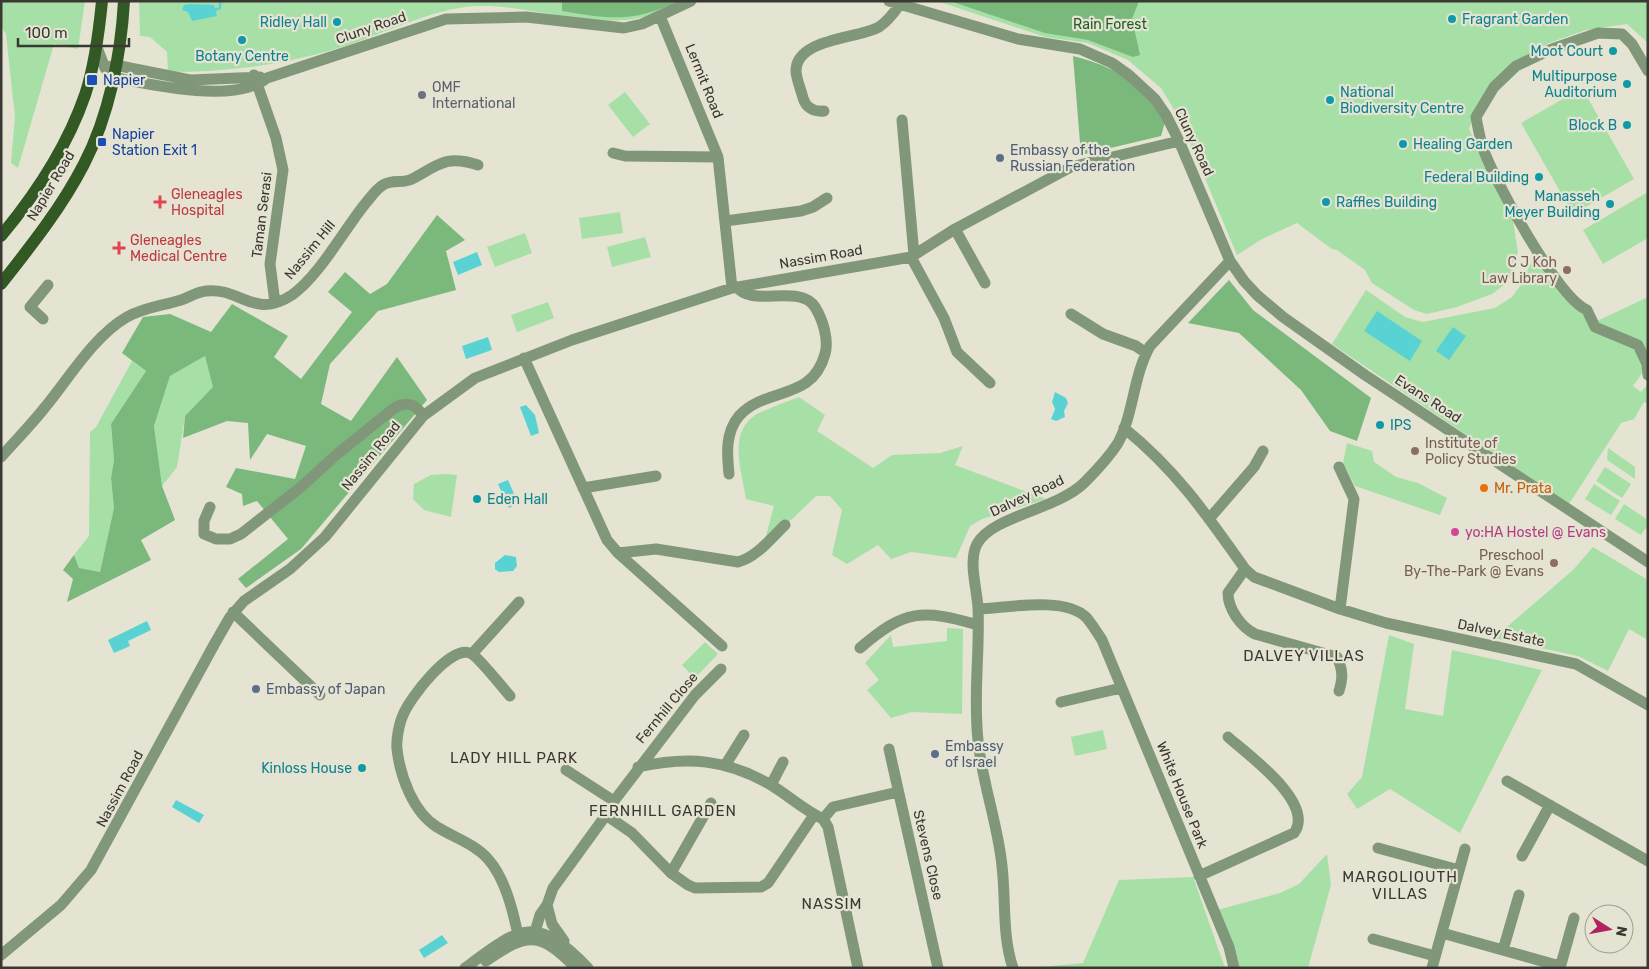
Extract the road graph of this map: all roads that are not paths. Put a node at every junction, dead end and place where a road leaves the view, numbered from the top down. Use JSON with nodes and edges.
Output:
{"nodes":[{"id":1,"x":102,"y":1,"type":"edge"},
{"id":2,"x":124,"y":1,"type":"edge"},
{"id":3,"x":691,"y":1,"type":"edge"},
{"id":4,"x":894,"y":3,"type":"edge"},
{"id":5,"x":660,"y":16,"type":"junction"},
{"id":6,"x":96,"y":45,"type":"junction"},
{"id":7,"x":111,"y":70,"type":"junction"},
{"id":8,"x":1648,"y":71,"type":"edge"},
{"id":9,"x":255,"y":81,"type":"junction"},
{"id":10,"x":89,"y":82,"type":"junction"},
{"id":11,"x":824,"y":111,"type":"dead end"},
{"id":12,"x":902,"y":120,"type":"dead end"},
{"id":13,"x":1179,"y":141,"type":"junction"},
{"id":14,"x":613,"y":153,"type":"dead end"},
{"id":15,"x":718,"y":157,"type":"junction"},
{"id":16,"x":478,"y":164,"type":"dead end"},
{"id":17,"x":827,"y":198,"type":"dead end"},
{"id":18,"x":725,"y":221,"type":"junction"},
{"id":19,"x":955,"y":229,"type":"junction"},
{"id":20,"x":1,"y":236,"type":"edge"},
{"id":21,"x":913,"y":256,"type":"junction"},
{"id":22,"x":1230,"y":261,"type":"junction"},
{"id":23,"x":985,"y":283,"type":"dead end"},
{"id":24,"x":1,"y":284,"type":"edge"},
{"id":25,"x":48,"y":285,"type":"dead end"},
{"id":26,"x":735,"y":288,"type":"junction"},
{"id":27,"x":276,"y":303,"type":"junction"},
{"id":28,"x":1071,"y":314,"type":"dead end"},
{"id":29,"x":44,"y":319,"type":"dead end"},
{"id":30,"x":1146,"y":353,"type":"junction"},
{"id":31,"x":524,"y":358,"type":"junction"},
{"id":32,"x":1648,"y":375,"type":"edge"},
{"id":33,"x":990,"y":383,"type":"dead end"},
{"id":34,"x":423,"y":416,"type":"junction"},
{"id":35,"x":1124,"y":428,"type":"junction"},
{"id":36,"x":1263,"y":452,"type":"dead end"},
{"id":37,"x":1,"y":457,"type":"edge"},
{"id":38,"x":1339,"y":467,"type":"dead end"},
{"id":39,"x":729,"y":474,"type":"dead end"},
{"id":40,"x":656,"y":476,"type":"dead end"},
{"id":41,"x":583,"y":488,"type":"junction"},
{"id":42,"x":210,"y":507,"type":"dead end"},
{"id":43,"x":1209,"y":519,"type":"junction"},
{"id":44,"x":785,"y":525,"type":"dead end"},
{"id":45,"x":618,"y":553,"type":"junction"},
{"id":46,"x":1648,"y":562,"type":"edge"},
{"id":47,"x":1245,"y":569,"type":"junction"},
{"id":48,"x":519,"y":602,"type":"dead end"},
{"id":49,"x":978,"y":609,"type":"junction"},
{"id":50,"x":1340,"y":609,"type":"junction"},
{"id":51,"x":233,"y":612,"type":"junction"},
{"id":52,"x":978,"y":625,"type":"junction"},
{"id":53,"x":722,"y":646,"type":"dead end"},
{"id":54,"x":860,"y":648,"type":"dead end"},
{"id":55,"x":472,"y":654,"type":"junction"},
{"id":56,"x":721,"y":669,"type":"dead end"},
{"id":57,"x":1121,"y":688,"type":"junction"},
{"id":58,"x":1339,"y":691,"type":"dead end"},
{"id":59,"x":320,"y":696,"type":"dead end"},
{"id":60,"x":510,"y":696,"type":"dead end"},
{"id":61,"x":1060,"y":702,"type":"dead end"},
{"id":62,"x":1648,"y":705,"type":"edge"},
{"id":63,"x":744,"y":735,"type":"dead end"},
{"id":64,"x":1228,"y":737,"type":"dead end"},
{"id":65,"x":889,"y":749,"type":"dead end"},
{"id":66,"x":784,"y":762,"type":"dead end"},
{"id":67,"x":726,"y":764,"type":"junction"},
{"id":68,"x":638,"y":767,"type":"junction"},
{"id":69,"x":566,"y":770,"type":"dead end"},
{"id":70,"x":1507,"y":780,"type":"dead end"},
{"id":71,"x":771,"y":785,"type":"junction"},
{"id":72,"x":898,"y":792,"type":"junction"},
{"id":73,"x":614,"y":801,"type":"junction"},
{"id":74,"x":710,"y":802,"type":"dead end"},
{"id":75,"x":1550,"y":805,"type":"junction"},
{"id":76,"x":606,"y":815,"type":"junction"},
{"id":77,"x":818,"y":817,"type":"junction"},
{"id":78,"x":1378,"y":848,"type":"dead end"},
{"id":79,"x":1465,"y":849,"type":"dead end"},
{"id":80,"x":1522,"y":856,"type":"dead end"},
{"id":81,"x":1648,"y":861,"type":"edge"},
{"id":82,"x":1459,"y":870,"type":"junction"},
{"id":83,"x":671,"y":872,"type":"junction"},
{"id":84,"x":1199,"y":876,"type":"junction"},
{"id":85,"x":1519,"y":895,"type":"dead end"},
{"id":86,"x":547,"y":905,"type":"junction"},
{"id":87,"x":512,"y":908,"type":"junction"},
{"id":88,"x":1574,"y":918,"type":"dead end"},
{"id":89,"x":1442,"y":933,"type":"junction"},
{"id":90,"x":535,"y":935,"type":"junction"},
{"id":91,"x":518,"y":936,"type":"junction"},
{"id":92,"x":1373,"y":939,"type":"dead end"},
{"id":93,"x":499,"y":942,"type":"junction"},
{"id":94,"x":566,"y":945,"type":"junction"},
{"id":95,"x":1504,"y":950,"type":"junction"},
{"id":96,"x":1,"y":954,"type":"edge"},
{"id":97,"x":1435,"y":956,"type":"junction"},
{"id":98,"x":1560,"y":967,"type":"edge"},
{"id":99,"x":464,"y":968,"type":"edge"},
{"id":100,"x":478,"y":968,"type":"edge"},
{"id":101,"x":576,"y":968,"type":"edge"},
{"id":102,"x":588,"y":968,"type":"edge"},
{"id":103,"x":858,"y":968,"type":"edge"},
{"id":104,"x":938,"y":968,"type":"edge"},
{"id":105,"x":1013,"y":968,"type":"edge"},
{"id":106,"x":1234,"y":968,"type":"edge"},
{"id":107,"x":1432,"y":968,"type":"edge"}],
"edges":[{"from":1,"to":6,"type":"main road","name":"Napier Road"},
{"from":2,"to":7,"type":"main road","name":"Napier Road"},
{"from":3,"to":5,"type":"street","name":"Cluny Road"},
{"from":4,"to":11,"type":"street","name":"Cluny Road"},
{"from":4,"to":13,"type":"street","name":"Cluny Road"},
{"from":5,"to":9,"type":"street","name":"Cluny Road"},
{"from":5,"to":15,"type":"street","name":"Lermit Road"},
{"from":6,"to":7,"type":"street"},
{"from":6,"to":10,"type":"main road","name":"Napier Road"},
{"from":7,"to":9,"type":"street","name":"Cluny Road"},
{"from":7,"to":10,"type":"street"},
{"from":7,"to":24,"type":"main road","name":"Napier Road"},
{"from":8,"to":32,"type":"street"},
{"from":9,"to":27,"type":"street","name":"Taman Serasi"},
{"from":10,"to":20,"type":"main road","name":"Napier Road"},
{"from":12,"to":21,"type":"street"},
{"from":13,"to":19,"type":"street","name":"Nassim Road"},
{"from":13,"to":22,"type":"street","name":"Cluny Road"},
{"from":14,"to":15,"type":"street"},
{"from":15,"to":18,"type":"street","name":"Lermit Road"},
{"from":16,"to":27,"type":"street","name":"Nassim Hill"},
{"from":17,"to":18,"type":"street"},
{"from":18,"to":26,"type":"street","name":"Lermit Road"},
{"from":19,"to":21,"type":"street","name":"Nassim Road"},
{"from":19,"to":23,"type":"street"},
{"from":21,"to":26,"type":"street","name":"Nassim Road"},
{"from":21,"to":33,"type":"street"},
{"from":22,"to":30,"type":"street","name":"Dalvey Road"},
{"from":22,"to":46,"type":"street","name":"Evans Road"},
{"from":25,"to":29,"type":"street"},
{"from":26,"to":31,"type":"street","name":"Nassim Road"},
{"from":26,"to":39,"type":"street"},
{"from":27,"to":37,"type":"street"},
{"from":28,"to":30,"type":"street"},
{"from":30,"to":35,"type":"street","name":"Dalvey Road"},
{"from":31,"to":34,"type":"street","name":"Nassim Road"},
{"from":31,"to":41,"type":"street"},
{"from":34,"to":42,"type":"street"},
{"from":34,"to":51,"type":"street","name":"Nassim Road"},
{"from":35,"to":43,"type":"street","name":"Dalvey Estate"},
{"from":35,"to":49,"type":"street","name":"Dalvey Road"},
{"from":36,"to":43,"type":"street"},
{"from":38,"to":50,"type":"street"},
{"from":40,"to":41,"type":"street"},
{"from":41,"to":45,"type":"street"},
{"from":43,"to":47,"type":"street","name":"Dalvey Estate"},
{"from":44,"to":45,"type":"street"},
{"from":45,"to":53,"type":"street"},
{"from":47,"to":50,"type":"street","name":"Dalvey Estate"},
{"from":47,"to":58,"type":"street"},
{"from":48,"to":55,"type":"street"},
{"from":49,"to":52,"type":"street","name":"Dalvey Road"},
{"from":49,"to":57,"type":"street","name":"White House Park"},
{"from":50,"to":62,"type":"street","name":"Dalvey Estate"},
{"from":51,"to":59,"type":"street"},
{"from":51,"to":96,"type":"street","name":"Nassim Road"},
{"from":52,"to":54,"type":"street"},
{"from":52,"to":105,"type":"street","name":"Dalvey Road"},
{"from":55,"to":60,"type":"street"},
{"from":55,"to":87,"type":"street"},
{"from":56,"to":68,"type":"street","name":"Fernhill Close"},
{"from":57,"to":61,"type":"street"},
{"from":57,"to":84,"type":"street","name":"White House Park"},
{"from":63,"to":67,"type":"street"},
{"from":64,"to":84,"type":"street"},
{"from":65,"to":72,"type":"street","name":"Stevens Close"},
{"from":66,"to":71,"type":"street"},
{"from":67,"to":68,"type":"street"},
{"from":67,"to":71,"type":"street"},
{"from":68,"to":73,"type":"street","name":"Fernhill Close"},
{"from":69,"to":73,"type":"street"},
{"from":70,"to":75,"type":"street"},
{"from":71,"to":77,"type":"street"},
{"from":72,"to":77,"type":"street"},
{"from":72,"to":104,"type":"street","name":"Stevens Close"},
{"from":73,"to":76,"type":"street","name":"Fernhill Close"},
{"from":74,"to":83,"type":"street"},
{"from":75,"to":80,"type":"street"},
{"from":75,"to":81,"type":"street"},
{"from":76,"to":83,"type":"street"},
{"from":76,"to":86,"type":"street","name":"Fernhill Close"},
{"from":77,"to":83,"type":"street"},
{"from":77,"to":103,"type":"street"},
{"from":78,"to":82,"type":"street"},
{"from":79,"to":82,"type":"street"},
{"from":82,"to":89,"type":"street"},
{"from":84,"to":106,"type":"street","name":"White House Park"},
{"from":85,"to":95,"type":"street"},
{"from":86,"to":90,"type":"street","name":"Fernhill Close"},
{"from":86,"to":94,"type":"street"},
{"from":87,"to":91,"type":"street"},
{"from":87,"to":93,"type":"street"},
{"from":88,"to":98,"type":"street"},
{"from":89,"to":95,"type":"street"},
{"from":89,"to":97,"type":"street"},
{"from":90,"to":91,"type":"street"},
{"from":90,"to":94,"type":"street"},
{"from":90,"to":101,"type":"street"},
{"from":91,"to":93,"type":"street"},
{"from":91,"to":100,"type":"street"},
{"from":92,"to":97,"type":"street"},
{"from":93,"to":99,"type":"street"},
{"from":94,"to":102,"type":"street"},
{"from":95,"to":98,"type":"street"},
{"from":97,"to":107,"type":"street"}]}
